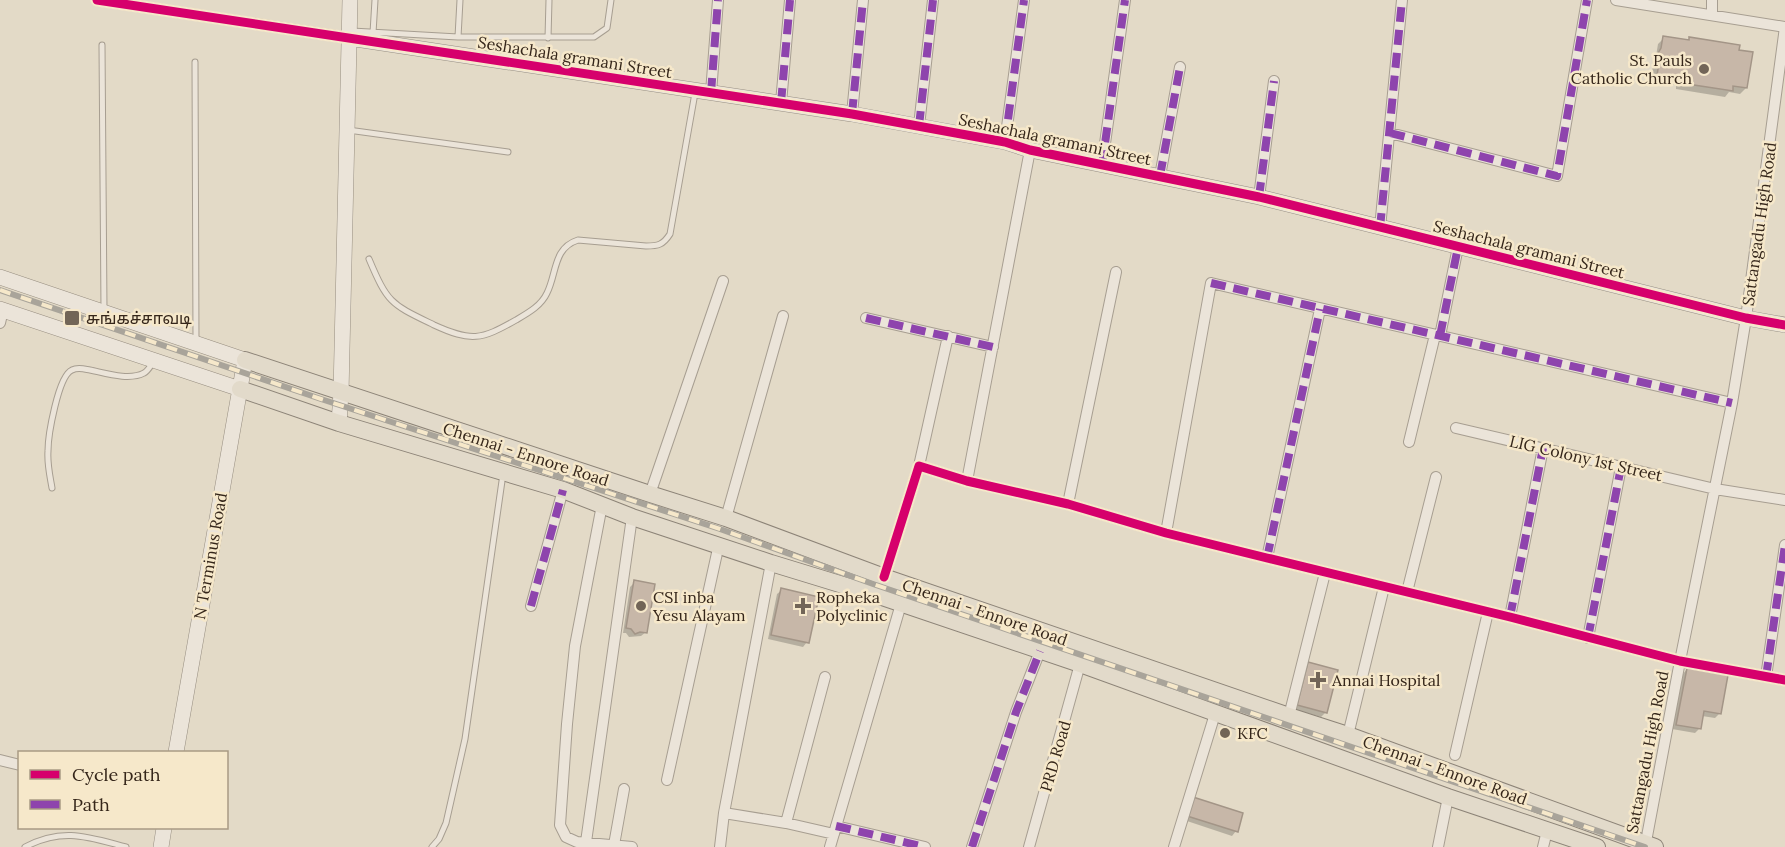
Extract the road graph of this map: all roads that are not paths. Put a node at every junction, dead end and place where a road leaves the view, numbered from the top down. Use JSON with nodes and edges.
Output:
{"nodes":[{"id":1,"x":97,"y":0,"type":"edge"},
{"id":2,"x":350,"y":0,"type":"edge"},
{"id":3,"x":375,"y":0,"type":"edge"},
{"id":4,"x":460,"y":0,"type":"edge"},
{"id":5,"x":549,"y":0,"type":"edge"},
{"id":6,"x":610,"y":0,"type":"edge"},
{"id":7,"x":718,"y":0,"type":"edge"},
{"id":8,"x":789,"y":0,"type":"edge"},
{"id":9,"x":863,"y":0,"type":"edge"},
{"id":10,"x":933,"y":0,"type":"edge"},
{"id":11,"x":1024,"y":0,"type":"edge"},
{"id":12,"x":1125,"y":0,"type":"edge"},
{"id":13,"x":1402,"y":0,"type":"edge"},
{"id":14,"x":1587,"y":0,"type":"edge"},
{"id":15,"x":1616,"y":0,"type":"edge"},
{"id":16,"x":1712,"y":0,"type":"edge"},
{"id":17,"x":1712,"y":14,"type":"junction"},
{"id":18,"x":1785,"y":27,"type":"edge"},
{"id":19,"x":373,"y":33,"type":"junction"},
{"id":20,"x":349,"y":35,"type":"junction"},
{"id":21,"x":458,"y":37,"type":"junction"},
{"id":22,"x":548,"y":38,"type":"junction"},
{"id":23,"x":102,"y":45,"type":"dead end"},
{"id":24,"x":195,"y":62,"type":"dead end"},
{"id":25,"x":1180,"y":67,"type":"dead end"},
{"id":26,"x":1274,"y":81,"type":"dead end"},
{"id":27,"x":703,"y":92,"type":"junction"},
{"id":28,"x":781,"y":104,"type":"junction"},
{"id":29,"x":852,"y":114,"type":"junction"},
{"id":30,"x":919,"y":126,"type":"junction"},
{"id":31,"x":346,"y":130,"type":"junction"},
{"id":32,"x":1390,"y":133,"type":"junction"},
{"id":33,"x":1005,"y":142,"type":"junction"},
{"id":34,"x":1030,"y":150,"type":"junction"},
{"id":35,"x":508,"y":152,"type":"dead end"},
{"id":36,"x":1102,"y":165,"type":"junction"},
{"id":37,"x":1160,"y":176,"type":"junction"},
{"id":38,"x":1258,"y":197,"type":"junction"},
{"id":39,"x":1380,"y":228,"type":"junction"},
{"id":40,"x":1458,"y":248,"type":"junction"},
{"id":41,"x":369,"y":259,"type":"dead end"},
{"id":42,"x":1116,"y":272,"type":"dead end"},
{"id":43,"x":0,"y":277,"type":"edge"},
{"id":44,"x":723,"y":281,"type":"dead end"},
{"id":45,"x":1320,"y":309,"type":"junction"},
{"id":46,"x":104,"y":312,"type":"junction"},
{"id":47,"x":1,"y":314,"type":"edge"},
{"id":48,"x":783,"y":316,"type":"dead end"},
{"id":49,"x":866,"y":318,"type":"dead end"},
{"id":50,"x":1746,"y":318,"type":"junction"},
{"id":51,"x":1785,"y":325,"type":"edge"},
{"id":52,"x":1438,"y":335,"type":"junction"},
{"id":53,"x":948,"y":336,"type":"junction"},
{"id":54,"x":196,"y":344,"type":"junction"},
{"id":55,"x":993,"y":346,"type":"junction"},
{"id":56,"x":245,"y":360,"type":"junction"},
{"id":57,"x":154,"y":361,"type":"junction"},
{"id":58,"x":240,"y":389,"type":"junction"},
{"id":59,"x":341,"y":393,"type":"junction"},
{"id":60,"x":1732,"y":403,"type":"junction"},
{"id":61,"x":339,"y":423,"type":"junction"},
{"id":62,"x":1456,"y":428,"type":"dead end"},
{"id":63,"x":1408,"y":442,"type":"dead end"},
{"id":64,"x":1543,"y":448,"type":"junction"},
{"id":65,"x":919,"y":466,"type":"junction"},
{"id":66,"x":1621,"y":467,"type":"junction"},
{"id":67,"x":503,"y":472,"type":"junction"},
{"id":68,"x":1436,"y":477,"type":"dead end"},
{"id":69,"x":967,"y":481,"type":"junction"},
{"id":70,"x":52,"y":488,"type":"dead end"},
{"id":71,"x":1715,"y":489,"type":"junction"},
{"id":72,"x":563,"y":490,"type":"junction"},
{"id":73,"x":650,"y":494,"type":"junction"},
{"id":74,"x":1785,"y":500,"type":"edge"},
{"id":75,"x":1068,"y":504,"type":"junction"},
{"id":76,"x":602,"y":505,"type":"junction"},
{"id":77,"x":632,"y":517,"type":"junction"},
{"id":78,"x":726,"y":518,"type":"junction"},
{"id":79,"x":1166,"y":533,"type":"junction"},
{"id":80,"x":719,"y":544,"type":"junction"},
{"id":81,"x":1785,"y":544,"type":"edge"},
{"id":82,"x":1267,"y":558,"type":"junction"},
{"id":83,"x":771,"y":563,"type":"junction"},
{"id":84,"x":1325,"y":573,"type":"junction"},
{"id":85,"x":884,"y":578,"type":"junction"},
{"id":86,"x":1384,"y":587,"type":"junction"},
{"id":87,"x":1407,"y":592,"type":"junction"},
{"id":88,"x":901,"y":604,"type":"junction"},
{"id":89,"x":531,"y":606,"type":"dead end"},
{"id":90,"x":1488,"y":612,"type":"junction"},
{"id":91,"x":1510,"y":617,"type":"junction"},
{"id":92,"x":1588,"y":638,"type":"junction"},
{"id":93,"x":1040,"y":651,"type":"junction"},
{"id":94,"x":1680,"y":661,"type":"junction"},
{"id":95,"x":1080,"y":664,"type":"junction"},
{"id":96,"x":825,"y":677,"type":"dead end"},
{"id":97,"x":1766,"y":677,"type":"junction"},
{"id":98,"x":1785,"y":680,"type":"edge"},
{"id":99,"x":1215,"y":714,"type":"junction"},
{"id":100,"x":1289,"y":716,"type":"junction"},
{"id":101,"x":1348,"y":735,"type":"junction"},
{"id":102,"x":176,"y":751,"type":"edge"},
{"id":103,"x":1455,"y":755,"type":"dead end"},
{"id":104,"x":0,"y":760,"type":"edge"},
{"id":105,"x":18,"y":764,"type":"edge"},
{"id":106,"x":667,"y":780,"type":"dead end"},
{"id":107,"x":624,"y":789,"type":"dead end"},
{"id":108,"x":1448,"y":797,"type":"junction"},
{"id":109,"x":724,"y":813,"type":"junction"},
{"id":110,"x":786,"y":823,"type":"junction"},
{"id":111,"x":164,"y":829,"type":"edge"},
{"id":112,"x":835,"y":830,"type":"junction"},
{"id":113,"x":1545,"y":839,"type":"edge"},
{"id":114,"x":586,"y":842,"type":"junction"},
{"id":115,"x":898,"y":843,"type":"edge"},
{"id":116,"x":614,"y":845,"type":"junction"},
{"id":117,"x":1648,"y":846,"type":"edge"},
{"id":118,"x":25,"y":847,"type":"edge"},
{"id":119,"x":126,"y":847,"type":"edge"},
{"id":120,"x":161,"y":847,"type":"edge"},
{"id":121,"x":432,"y":847,"type":"edge"},
{"id":122,"x":632,"y":847,"type":"edge"},
{"id":123,"x":720,"y":847,"type":"edge"},
{"id":124,"x":830,"y":847,"type":"edge"},
{"id":125,"x":925,"y":847,"type":"edge"},
{"id":126,"x":972,"y":847,"type":"edge"},
{"id":127,"x":1029,"y":847,"type":"edge"},
{"id":128,"x":1174,"y":847,"type":"edge"},
{"id":129,"x":1438,"y":847,"type":"edge"},
{"id":130,"x":1597,"y":847,"type":"edge"}],
"edges":[{"from":1,"to":20,"type":"street"},
{"from":2,"to":20,"type":"street"},
{"from":3,"to":19,"type":"lane"},
{"from":4,"to":21,"type":"lane"},
{"from":5,"to":22,"type":"lane"},
{"from":6,"to":22,"type":"lane"},
{"from":7,"to":27,"type":"street"},
{"from":8,"to":28,"type":"street"},
{"from":9,"to":29,"type":"street"},
{"from":10,"to":30,"type":"street"},
{"from":11,"to":33,"type":"street"},
{"from":12,"to":36,"type":"street"},
{"from":13,"to":32,"type":"street"},
{"from":14,"to":32,"type":"street"},
{"from":15,"to":17,"type":"street"},
{"from":16,"to":17,"type":"street"},
{"from":17,"to":18,"type":"street"},
{"from":18,"to":50,"type":"street","name":"Sattangadu High Road"},
{"from":19,"to":20,"type":"lane"},
{"from":19,"to":21,"type":"lane"},
{"from":20,"to":27,"type":"street","name":"Seshachala gramani Street"},
{"from":20,"to":31,"type":"street"},
{"from":21,"to":22,"type":"lane"},
{"from":23,"to":46,"type":"lane"},
{"from":24,"to":54,"type":"lane"},
{"from":25,"to":37,"type":"street"},
{"from":26,"to":38,"type":"street"},
{"from":27,"to":28,"type":"street","name":"Seshachala gramani Street"},
{"from":27,"to":41,"type":"lane"},
{"from":28,"to":29,"type":"street","name":"Seshachala gramani Street"},
{"from":29,"to":30,"type":"street","name":"Seshachala gramani Street"},
{"from":30,"to":33,"type":"street","name":"Seshachala gramani Street"},
{"from":31,"to":35,"type":"lane"},
{"from":31,"to":59,"type":"street"},
{"from":32,"to":39,"type":"street"},
{"from":33,"to":34,"type":"street","name":"Seshachala gramani Street"},
{"from":34,"to":36,"type":"street","name":"Seshachala gramani Street"},
{"from":34,"to":55,"type":"street"},
{"from":36,"to":37,"type":"street","name":"Seshachala gramani Street"},
{"from":37,"to":38,"type":"street","name":"Seshachala gramani Street"},
{"from":38,"to":39,"type":"street","name":"Seshachala gramani Street"},
{"from":39,"to":40,"type":"street","name":"Seshachala gramani Street"},
{"from":40,"to":50,"type":"street","name":"Seshachala gramani Street"},
{"from":40,"to":52,"type":"street"},
{"from":42,"to":75,"type":"street"},
{"from":43,"to":46,"type":"street"},
{"from":44,"to":73,"type":"street"},
{"from":45,"to":52,"type":"street"},
{"from":45,"to":79,"type":"street"},
{"from":45,"to":82,"type":"street"},
{"from":46,"to":54,"type":"street"},
{"from":47,"to":57,"type":"street"},
{"from":48,"to":78,"type":"street"},
{"from":49,"to":53,"type":"street"},
{"from":50,"to":51,"type":"street","name":"Seshachala gramani Street"},
{"from":50,"to":60,"type":"street","name":"Sattangadu High Road"},
{"from":52,"to":60,"type":"street"},
{"from":52,"to":63,"type":"street"},
{"from":53,"to":55,"type":"street"},
{"from":53,"to":65,"type":"street"},
{"from":54,"to":56,"type":"street"},
{"from":55,"to":69,"type":"street"},
{"from":56,"to":58,"type":"street","name":"N Terminus Road"},
{"from":56,"to":59,"type":"main road","name":"Chennai - Ennore Road"},
{"from":57,"to":58,"type":"street"},
{"from":57,"to":70,"type":"lane"},
{"from":58,"to":61,"type":"main road","name":"Chennai - Ennore Road"},
{"from":58,"to":102,"type":"street","name":"N Terminus Road"},
{"from":59,"to":61,"type":"street"},
{"from":59,"to":73,"type":"main road","name":"Chennai - Ennore Road"},
{"from":60,"to":71,"type":"street","name":"Sattangadu High Road"},
{"from":61,"to":67,"type":"main road","name":"Chennai - Ennore Road"},
{"from":62,"to":64,"type":"street","name":"LIG Colony 1st Street"},
{"from":64,"to":66,"type":"street","name":"LIG Colony 1st Street"},
{"from":64,"to":91,"type":"street"},
{"from":65,"to":69,"type":"street"},
{"from":65,"to":85,"type":"street"},
{"from":66,"to":71,"type":"street","name":"LIG Colony 1st Street"},
{"from":66,"to":92,"type":"street"},
{"from":67,"to":72,"type":"main road","name":"Chennai - Ennore Road"},
{"from":67,"to":121,"type":"lane"},
{"from":68,"to":87,"type":"street"},
{"from":69,"to":75,"type":"street"},
{"from":71,"to":74,"type":"street","name":"LIG Colony 1st Street"},
{"from":71,"to":94,"type":"street","name":"Sattangadu High Road"},
{"from":72,"to":76,"type":"main road","name":"Chennai - Ennore Road"},
{"from":72,"to":89,"type":"street"},
{"from":73,"to":78,"type":"main road","name":"Chennai - Ennore Road"},
{"from":75,"to":79,"type":"street"},
{"from":76,"to":77,"type":"main road","name":"Chennai - Ennore Road"},
{"from":76,"to":114,"type":"street"},
{"from":77,"to":80,"type":"main road","name":"Chennai - Ennore Road"},
{"from":77,"to":114,"type":"street"},
{"from":78,"to":85,"type":"main road","name":"Chennai - Ennore Road"},
{"from":79,"to":82,"type":"street"},
{"from":80,"to":83,"type":"main road","name":"Chennai - Ennore Road"},
{"from":80,"to":106,"type":"street"},
{"from":81,"to":97,"type":"street"},
{"from":82,"to":84,"type":"street"},
{"from":83,"to":88,"type":"main road","name":"Chennai - Ennore Road"},
{"from":83,"to":109,"type":"street"},
{"from":84,"to":86,"type":"street"},
{"from":84,"to":100,"type":"street"},
{"from":85,"to":100,"type":"main road","name":"Chennai - Ennore Road"},
{"from":86,"to":87,"type":"street"},
{"from":86,"to":101,"type":"street"},
{"from":87,"to":90,"type":"street"},
{"from":88,"to":93,"type":"main road","name":"Chennai - Ennore Road"},
{"from":88,"to":112,"type":"street"},
{"from":90,"to":91,"type":"street"},
{"from":90,"to":103,"type":"street"},
{"from":91,"to":92,"type":"street"},
{"from":92,"to":94,"type":"street"},
{"from":93,"to":95,"type":"main road","name":"Chennai - Ennore Road"},
{"from":93,"to":126,"type":"street"},
{"from":94,"to":97,"type":"street"},
{"from":94,"to":117,"type":"street","name":"Sattangadu High Road"},
{"from":95,"to":99,"type":"main road","name":"Chennai - Ennore Road"},
{"from":95,"to":127,"type":"street","name":"PRD Road"},
{"from":96,"to":110,"type":"street"},
{"from":97,"to":98,"type":"street"},
{"from":99,"to":108,"type":"main road","name":"Chennai - Ennore Road"},
{"from":99,"to":128,"type":"street"},
{"from":100,"to":101,"type":"main road","name":"Chennai - Ennore Road"},
{"from":101,"to":117,"type":"main road","name":"Chennai - Ennore Road"},
{"from":104,"to":105,"type":"street"},
{"from":107,"to":116,"type":"street"},
{"from":108,"to":113,"type":"main road","name":"Chennai - Ennore Road"},
{"from":108,"to":129,"type":"street"},
{"from":109,"to":110,"type":"street"},
{"from":109,"to":123,"type":"street"},
{"from":110,"to":112,"type":"street"},
{"from":111,"to":120,"type":"street"},
{"from":112,"to":115,"type":"street"},
{"from":112,"to":124,"type":"street"},
{"from":113,"to":130,"type":"main road","name":"Chennai - Ennore Road"},
{"from":114,"to":116,"type":"street"},
{"from":115,"to":125,"type":"street"},
{"from":116,"to":122,"type":"street"},
{"from":118,"to":119,"type":"lane"}]}
